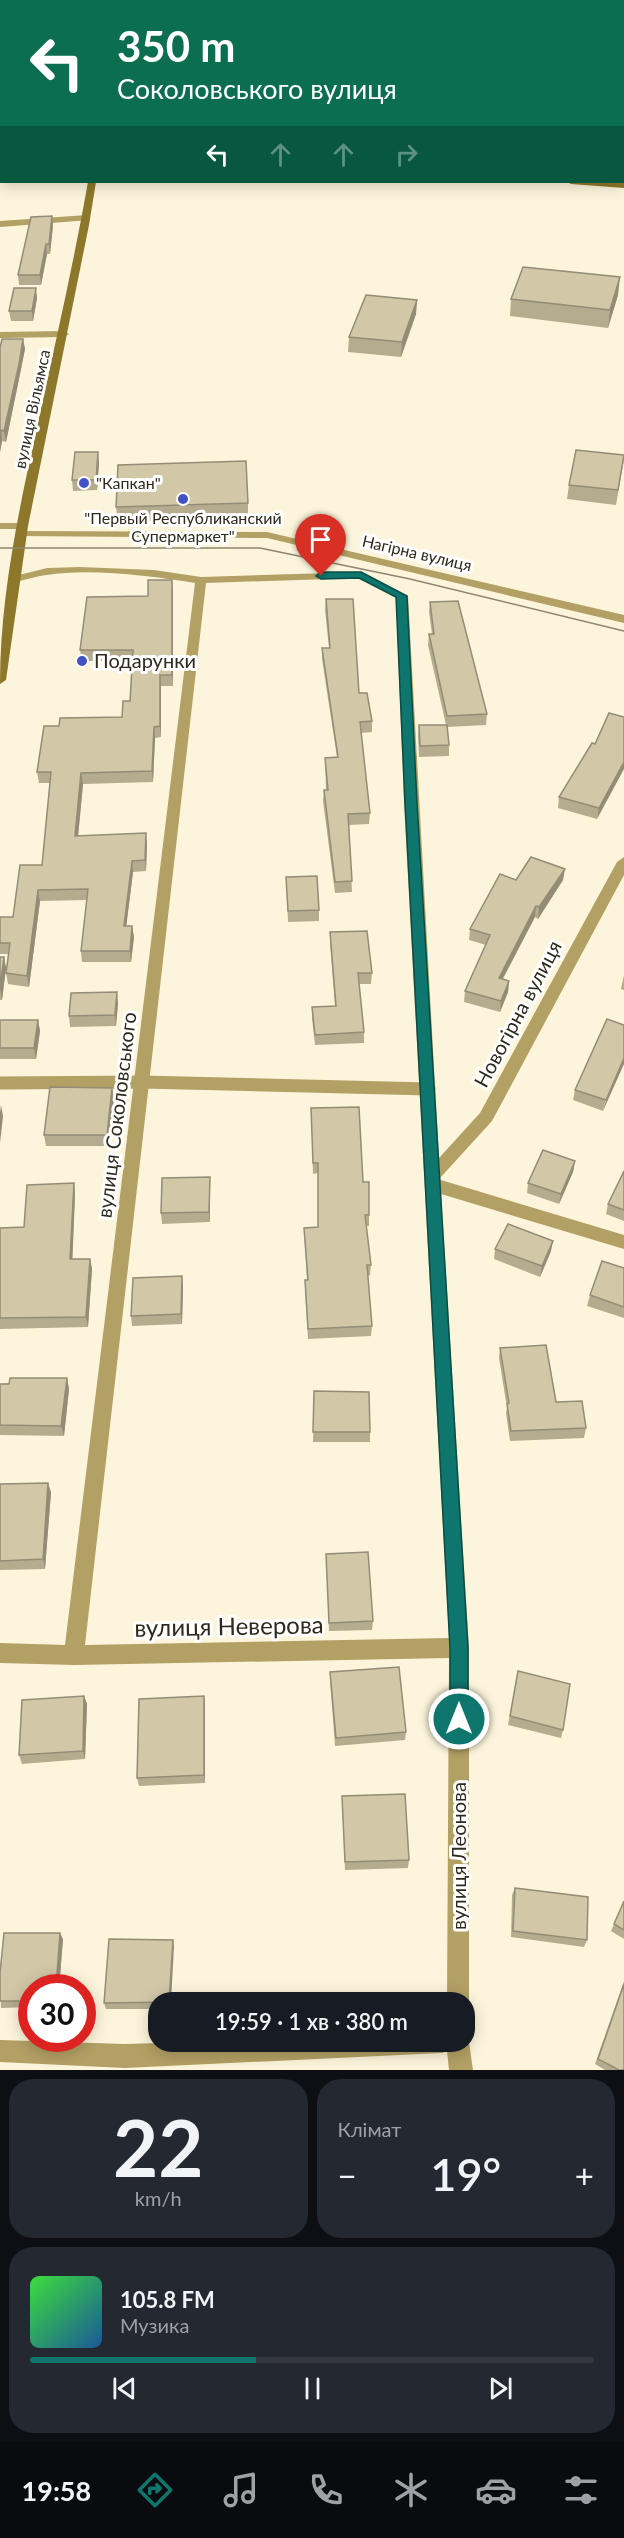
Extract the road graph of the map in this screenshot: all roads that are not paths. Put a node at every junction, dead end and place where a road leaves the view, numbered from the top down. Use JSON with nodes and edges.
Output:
{"nodes":[{"id":1,"x":92,"y":183,"type":"edge"},
{"id":2,"x":589,"y":183,"type":"edge"},
{"id":3,"x":624,"y":185,"type":"edge"},
{"id":4,"x":87,"y":218,"type":"junction"},
{"id":5,"x":0,"y":224,"type":"edge"},
{"id":6,"x":63,"y":334,"type":"junction"},
{"id":7,"x":0,"y":335,"type":"edge"},
{"id":8,"x":0,"y":526,"type":"edge"},
{"id":9,"x":22,"y":530,"type":"junction"},
{"id":10,"x":15,"y":579,"type":"junction"},
{"id":11,"x":201,"y":580,"type":"junction"},
{"id":12,"x":624,"y":619,"type":"edge"},
{"id":13,"x":0,"y":680,"type":"edge"},
{"id":14,"x":624,"y":862,"type":"edge"},
{"id":15,"x":142,"y":1082,"type":"junction"},
{"id":16,"x":0,"y":1083,"type":"edge"},
{"id":17,"x":429,"y":1089,"type":"junction"},
{"id":18,"x":434,"y":1180,"type":"junction"},
{"id":19,"x":624,"y":1242,"type":"edge"},
{"id":20,"x":459,"y":1648,"type":"junction"},
{"id":21,"x":0,"y":1653,"type":"edge"},
{"id":22,"x":74,"y":1655,"type":"junction"},
{"id":23,"x":458,"y":1992,"type":"edge"},
{"id":24,"x":0,"y":2051,"type":"edge"},
{"id":25,"x":291,"y":2052,"type":"edge"},
{"id":26,"x":459,"y":2052,"type":"edge"},
{"id":27,"x":125,"y":2063,"type":"edge"},
{"id":28,"x":461,"y":2070,"type":"edge"}],
"edges":[{"from":1,"to":4,"type":"street","name":"вулиця Вільямса"},
{"from":2,"to":3,"type":"street"},
{"from":4,"to":5,"type":"street"},
{"from":4,"to":6,"type":"street","name":"вулиця Вільямса"},
{"from":6,"to":7,"type":"street"},
{"from":6,"to":9,"type":"street","name":"вулиця Вільямса"},
{"from":8,"to":9,"type":"street","name":"Нагірна вулиця"},
{"from":9,"to":10,"type":"street","name":"вулиця Вільямса"},
{"from":9,"to":12,"type":"street","name":"Нагірна вулиця"},
{"from":10,"to":11,"type":"street"},
{"from":10,"to":13,"type":"street","name":"вулиця Вільямса"},
{"from":11,"to":15,"type":"street","name":"вулиця Соколовського"},
{"from":11,"to":17,"type":"street","name":"вулиця Леонова"},
{"from":14,"to":18,"type":"street","name":"Новогірна вулиця"},
{"from":15,"to":16,"type":"lane"},
{"from":15,"to":17,"type":"lane"},
{"from":15,"to":22,"type":"street","name":"вулиця Соколовського"},
{"from":17,"to":18,"type":"street","name":"вулиця Леонова"},
{"from":18,"to":19,"type":"street"},
{"from":18,"to":20,"type":"street","name":"вулиця Леонова"},
{"from":20,"to":22,"type":"street","name":"вулиця Неверова"},
{"from":20,"to":23,"type":"street","name":"вулиця Леонова"},
{"from":21,"to":22,"type":"street","name":"вулиця Неверова"},
{"from":24,"to":27,"type":"street"},
{"from":25,"to":27,"type":"street"},
{"from":26,"to":28,"type":"street"}]}
